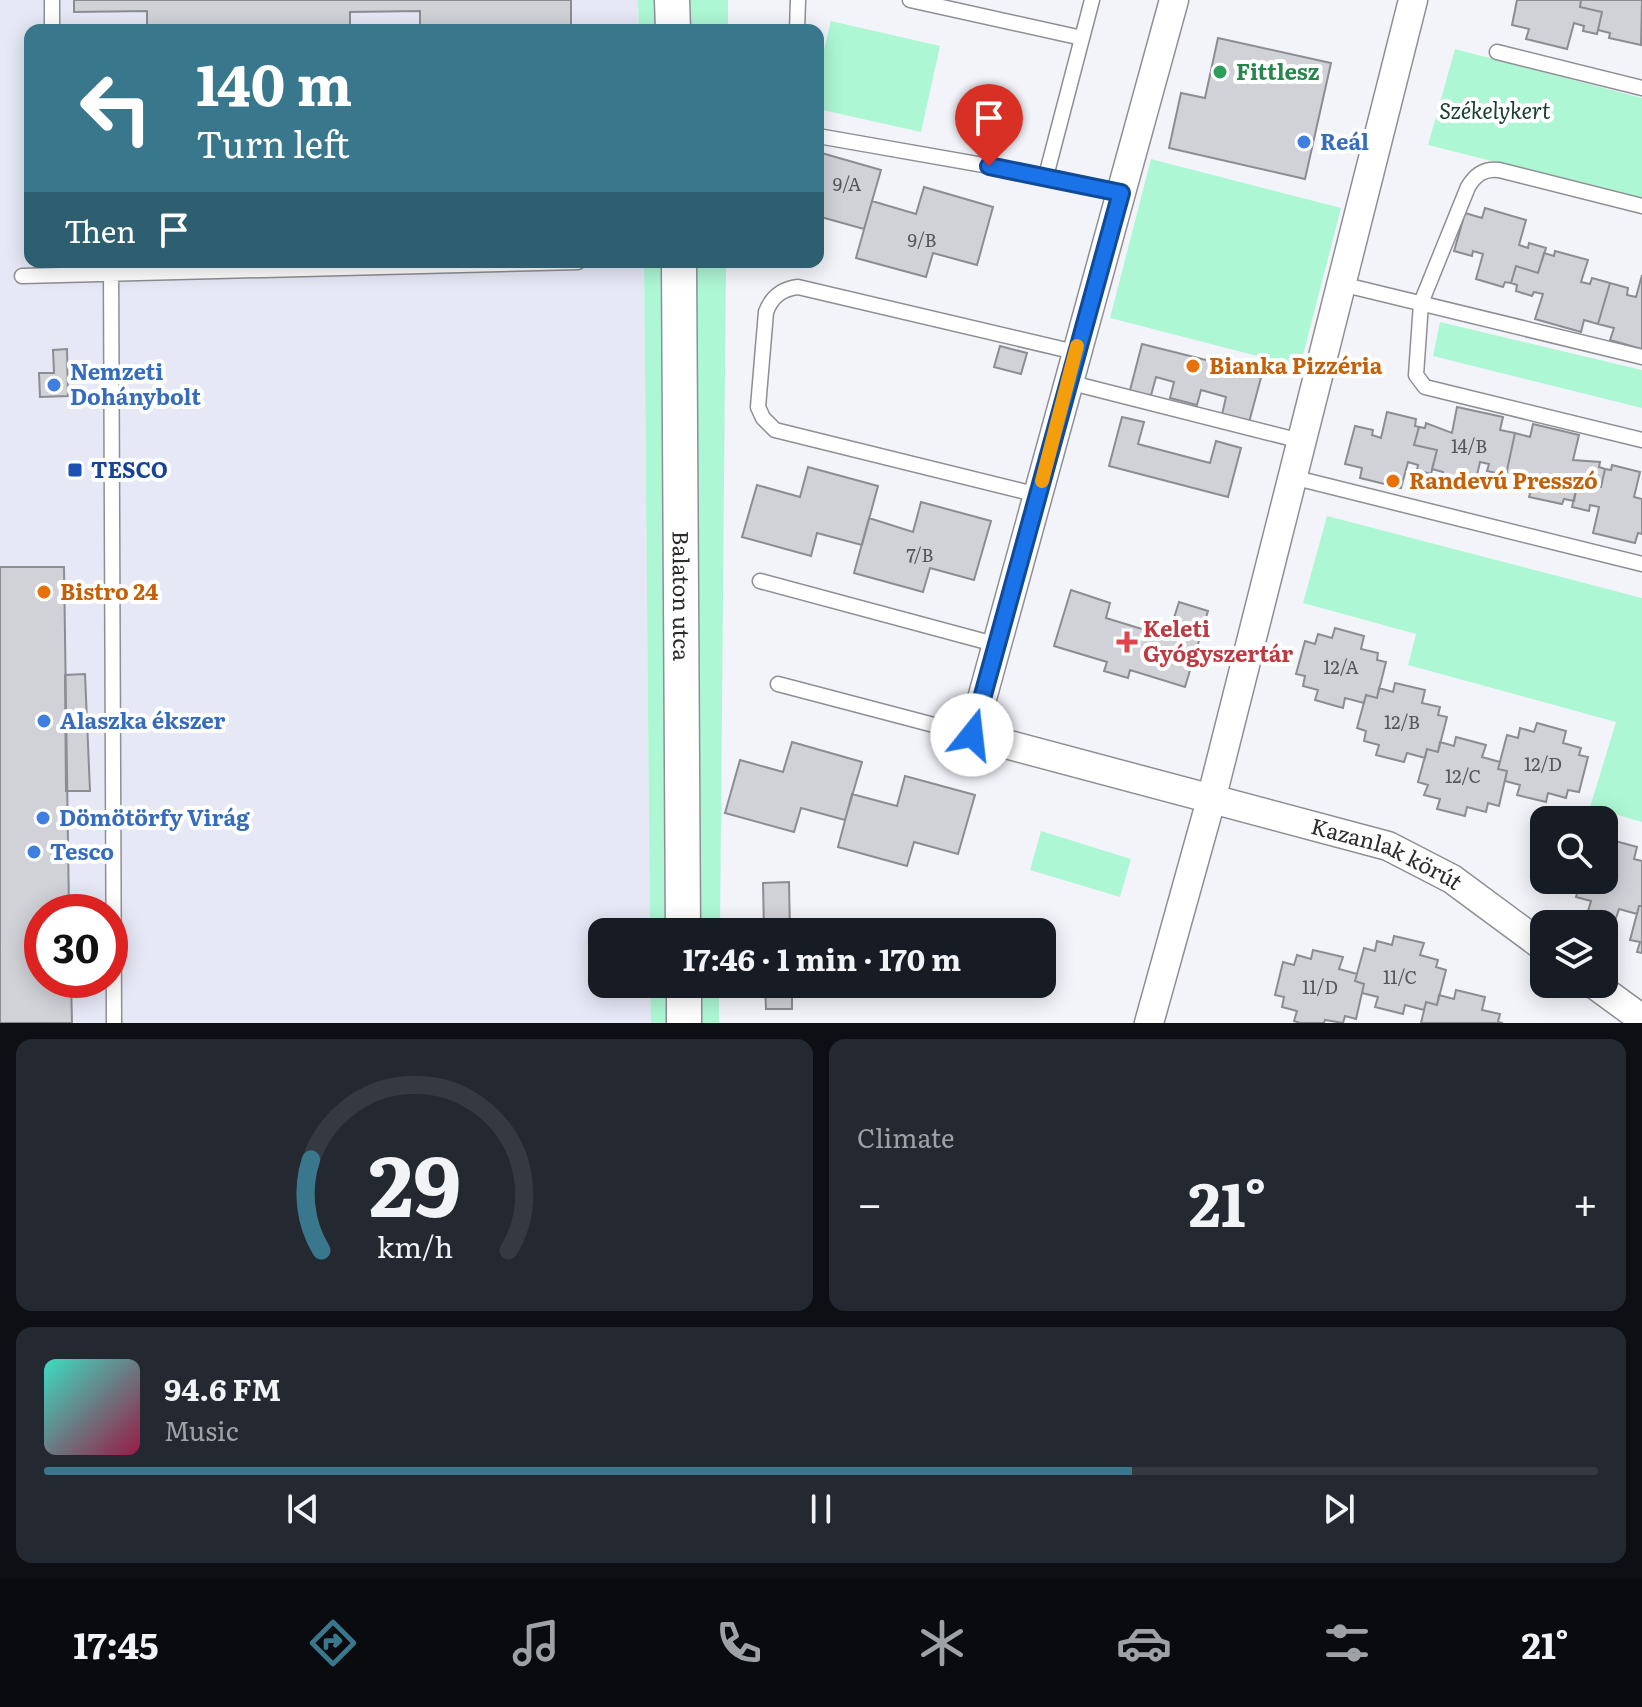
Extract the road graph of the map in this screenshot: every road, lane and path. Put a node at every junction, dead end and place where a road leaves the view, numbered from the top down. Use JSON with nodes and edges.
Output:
{"nodes":[{"id":1,"x":52,"y":0,"type":"edge"},
{"id":2,"x":672,"y":0,"type":"edge"},
{"id":3,"x":798,"y":0,"type":"edge"},
{"id":4,"x":910,"y":0,"type":"edge"},
{"id":5,"x":1092,"y":0,"type":"edge"},
{"id":6,"x":1174,"y":0,"type":"edge"},
{"id":7,"x":1413,"y":0,"type":"edge"},
{"id":8,"x":52,"y":24,"type":"edge"},
{"id":9,"x":673,"y":24,"type":"edge"},
{"id":10,"x":797,"y":24,"type":"edge"},
{"id":11,"x":1082,"y":38,"type":"junction"},
{"id":12,"x":1497,"y":52,"type":"dead end"},
{"id":13,"x":1642,"y":88,"type":"edge"},
{"id":14,"x":824,"y":137,"type":"edge"},
{"id":15,"x":1046,"y":176,"type":"junction"},
{"id":16,"x":1121,"y":193,"type":"junction"},
{"id":17,"x":1642,"y":206,"type":"edge"},
{"id":18,"x":101,"y":268,"type":"edge"},
{"id":19,"x":111,"y":268,"type":"edge"},
{"id":20,"x":679,"y":268,"type":"edge"},
{"id":21,"x":22,"y":276,"type":"dead end"},
{"id":22,"x":1341,"y":284,"type":"junction"},
{"id":23,"x":1421,"y":303,"type":"junction"},
{"id":24,"x":1075,"y":352,"type":"junction"},
{"id":25,"x":1642,"y":357,"type":"edge"},
{"id":26,"x":1068,"y":382,"type":"junction"},
{"id":27,"x":1642,"y":440,"type":"edge"},
{"id":28,"x":1301,"y":441,"type":"junction"},
{"id":29,"x":1292,"y":477,"type":"junction"},
{"id":30,"x":1038,"y":495,"type":"junction"},
{"id":31,"x":1642,"y":564,"type":"edge"},
{"id":32,"x":760,"y":581,"type":"dead end"},
{"id":33,"x":998,"y":645,"type":"junction"},
{"id":34,"x":778,"y":684,"type":"dead end"},
{"id":35,"x":972,"y":735,"type":"junction"},
{"id":36,"x":1211,"y":800,"type":"junction"},
{"id":37,"x":683,"y":918,"type":"edge"},
{"id":38,"x":1530,"y":937,"type":"edge"},
{"id":39,"x":684,"y":998,"type":"edge"},
{"id":40,"x":1612,"y":998,"type":"edge"},
{"id":41,"x":1638,"y":1019,"type":"edge"},
{"id":42,"x":114,"y":1023,"type":"edge"},
{"id":43,"x":684,"y":1023,"type":"edge"},
{"id":44,"x":1149,"y":1023,"type":"edge"}],
"edges":[{"from":1,"to":8,"type":"lane"},
{"from":2,"to":9,"type":"street"},
{"from":3,"to":10,"type":"lane"},
{"from":4,"to":11,"type":"lane"},
{"from":5,"to":11,"type":"lane"},
{"from":6,"to":16,"type":"street"},
{"from":7,"to":22,"type":"street"},
{"from":11,"to":15,"type":"lane"},
{"from":12,"to":13,"type":"lane"},
{"from":14,"to":15,"type":"lane"},
{"from":15,"to":16,"type":"lane"},
{"from":16,"to":24,"type":"street"},
{"from":17,"to":23,"type":"lane"},
{"from":18,"to":21,"type":"lane"},
{"from":19,"to":42,"type":"lane"},
{"from":20,"to":37,"type":"street","name":"Balaton utca"},
{"from":22,"to":23,"type":"lane"},
{"from":22,"to":28,"type":"street"},
{"from":23,"to":25,"type":"lane"},
{"from":23,"to":27,"type":"lane"},
{"from":24,"to":26,"type":"street"},
{"from":24,"to":30,"type":"lane"},
{"from":26,"to":28,"type":"lane"},
{"from":26,"to":30,"type":"street"},
{"from":28,"to":29,"type":"street"},
{"from":29,"to":31,"type":"lane"},
{"from":29,"to":36,"type":"street"},
{"from":30,"to":33,"type":"street"},
{"from":32,"to":33,"type":"lane"},
{"from":33,"to":35,"type":"street"},
{"from":34,"to":35,"type":"lane"},
{"from":35,"to":36,"type":"street","name":"Kazanlak körút"},
{"from":36,"to":38,"type":"street","name":"Kazanlak körút"},
{"from":36,"to":44,"type":"street"},
{"from":39,"to":43,"type":"street"},
{"from":40,"to":41,"type":"street"}]}
